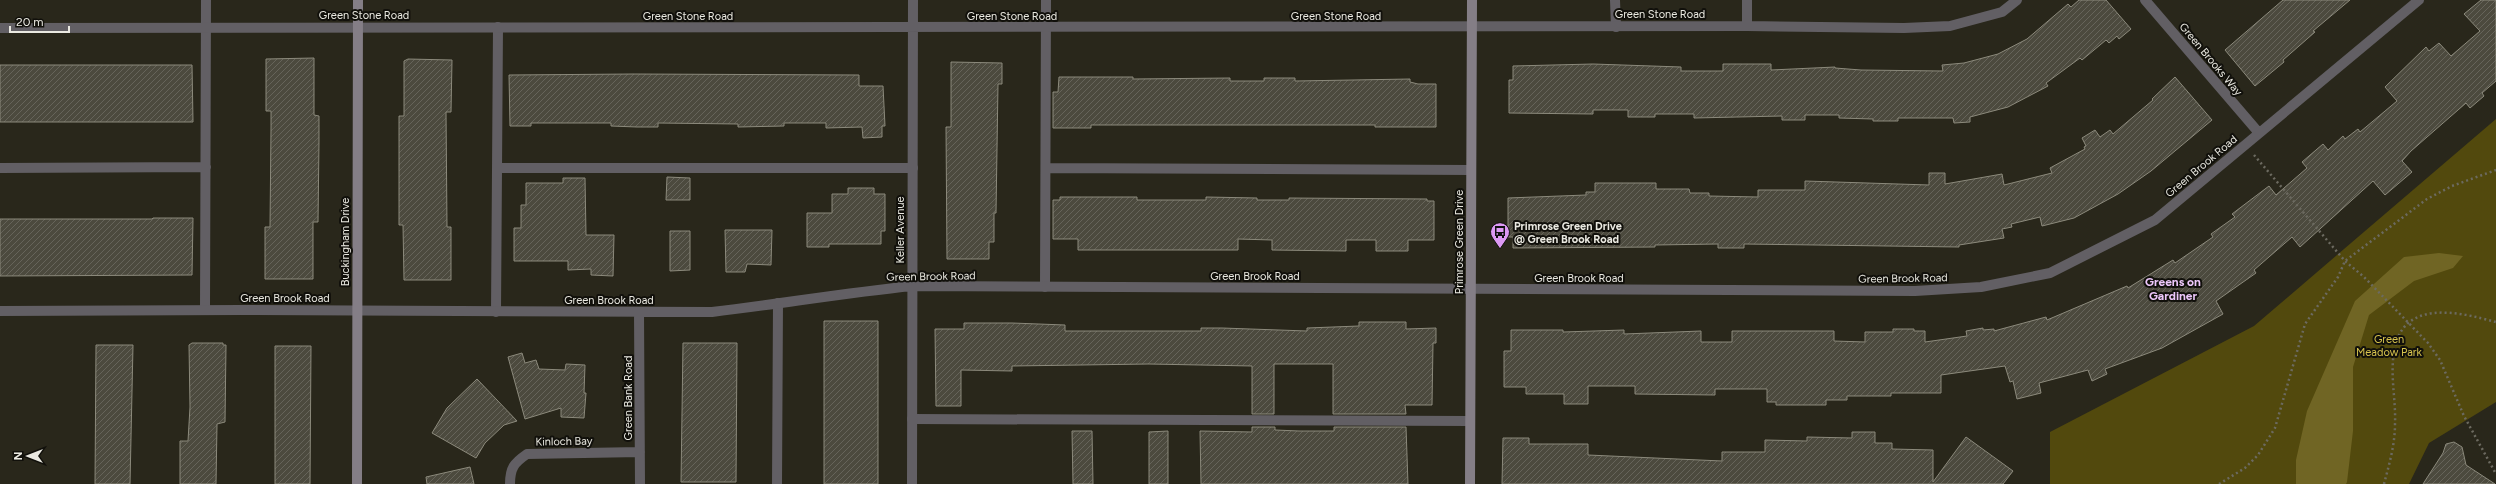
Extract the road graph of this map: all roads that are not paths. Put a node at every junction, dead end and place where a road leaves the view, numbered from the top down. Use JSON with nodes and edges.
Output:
{"nodes":[{"id":1,"x":206,"y":0,"type":"edge"},
{"id":2,"x":358,"y":0,"type":"edge"},
{"id":3,"x":913,"y":0,"type":"edge"},
{"id":4,"x":1046,"y":0,"type":"edge"},
{"id":5,"x":1472,"y":0,"type":"edge"},
{"id":6,"x":1615,"y":0,"type":"edge"},
{"id":7,"x":1747,"y":0,"type":"edge"},
{"id":8,"x":2017,"y":0,"type":"edge"},
{"id":9,"x":2146,"y":0,"type":"edge"},
{"id":10,"x":2419,"y":0,"type":"edge"},
{"id":11,"x":1747,"y":26,"type":"junction"},
{"id":12,"x":358,"y":27,"type":"junction"},
{"id":13,"x":1616,"y":27,"type":"junction"},
{"id":14,"x":0,"y":28,"type":"edge"},
{"id":15,"x":206,"y":28,"type":"junction"},
{"id":16,"x":498,"y":28,"type":"junction"},
{"id":17,"x":913,"y":28,"type":"junction"},
{"id":18,"x":1046,"y":28,"type":"junction"},
{"id":19,"x":1472,"y":28,"type":"junction"},
{"id":20,"x":2259,"y":133,"type":"junction"},
{"id":21,"x":206,"y":167,"type":"junction"},
{"id":22,"x":0,"y":168,"type":"edge"},
{"id":23,"x":498,"y":168,"type":"junction"},
{"id":24,"x":913,"y":168,"type":"junction"},
{"id":25,"x":1047,"y":168,"type":"junction"},
{"id":26,"x":1471,"y":170,"type":"junction"},
{"id":27,"x":912,"y":286,"type":"junction"},
{"id":28,"x":1045,"y":287,"type":"junction"},
{"id":29,"x":1471,"y":289,"type":"junction"},
{"id":30,"x":778,"y":303,"type":"junction"},
{"id":31,"x":205,"y":310,"type":"junction"},
{"id":32,"x":357,"y":310,"type":"junction"},
{"id":33,"x":0,"y":311,"type":"edge"},
{"id":34,"x":496,"y":312,"type":"junction"},
{"id":35,"x":639,"y":312,"type":"junction"},
{"id":36,"x":912,"y":419,"type":"junction"},
{"id":37,"x":1470,"y":421,"type":"junction"},
{"id":38,"x":640,"y":452,"type":"junction"},
{"id":39,"x":357,"y":484,"type":"edge"},
{"id":40,"x":510,"y":484,"type":"edge"},
{"id":41,"x":640,"y":484,"type":"edge"},
{"id":42,"x":777,"y":484,"type":"edge"},
{"id":43,"x":912,"y":484,"type":"edge"},
{"id":44,"x":1470,"y":484,"type":"edge"}],
"edges":[{"from":1,"to":15,"type":"street"},
{"from":2,"to":12,"type":"street","name":"Buckingham Drive"},
{"from":3,"to":17,"type":"street","name":"Keller Avenue"},
{"from":4,"to":18,"type":"street"},
{"from":5,"to":19,"type":"street","name":"Primrose Green Drive"},
{"from":6,"to":13,"type":"street"},
{"from":7,"to":11,"type":"street"},
{"from":8,"to":11,"type":"street","name":"Green Stone Road"},
{"from":9,"to":20,"type":"street","name":"Green Brooks Way"},
{"from":10,"to":20,"type":"street","name":"Green Brook Road"},
{"from":11,"to":13,"type":"street","name":"Green Stone Road"},
{"from":12,"to":15,"type":"street","name":"Green Stone Road"},
{"from":12,"to":16,"type":"street","name":"Green Stone Road"},
{"from":12,"to":32,"type":"street","name":"Buckingham Drive"},
{"from":13,"to":19,"type":"street","name":"Green Stone Road"},
{"from":14,"to":15,"type":"street","name":"Green Stone Road"},
{"from":15,"to":21,"type":"street"},
{"from":16,"to":17,"type":"street","name":"Green Stone Road"},
{"from":16,"to":23,"type":"street"},
{"from":17,"to":18,"type":"street","name":"Green Stone Road"},
{"from":17,"to":24,"type":"street","name":"Keller Avenue"},
{"from":18,"to":19,"type":"street","name":"Green Stone Road"},
{"from":18,"to":25,"type":"street"},
{"from":19,"to":26,"type":"street","name":"Primrose Green Drive"},
{"from":20,"to":29,"type":"street","name":"Green Brook Road"},
{"from":21,"to":22,"type":"street"},
{"from":21,"to":31,"type":"street"},
{"from":23,"to":24,"type":"street"},
{"from":23,"to":34,"type":"street"},
{"from":24,"to":27,"type":"street","name":"Keller Avenue"},
{"from":25,"to":26,"type":"street"},
{"from":25,"to":28,"type":"street"},
{"from":26,"to":29,"type":"street","name":"Primrose Green Drive"},
{"from":27,"to":28,"type":"street","name":"Green Brook Road"},
{"from":27,"to":30,"type":"street","name":"Green Brook Road"},
{"from":27,"to":36,"type":"street","name":"Keller Avenue"},
{"from":28,"to":29,"type":"street","name":"Green Brook Road"},
{"from":29,"to":37,"type":"street","name":"Primrose Green Drive"},
{"from":30,"to":35,"type":"street","name":"Green Brook Road"},
{"from":30,"to":42,"type":"street"},
{"from":31,"to":32,"type":"street","name":"Green Brook Road"},
{"from":31,"to":33,"type":"street","name":"Green Brook Road"},
{"from":32,"to":34,"type":"street","name":"Green Brook Road"},
{"from":32,"to":39,"type":"street","name":"Buckingham Drive"},
{"from":34,"to":35,"type":"street","name":"Green Brook Road"},
{"from":35,"to":38,"type":"street","name":"Green Bank Road"},
{"from":36,"to":37,"type":"street"},
{"from":36,"to":43,"type":"street","name":"Keller Avenue"},
{"from":37,"to":44,"type":"street","name":"Primrose Green Drive"},
{"from":38,"to":40,"type":"street","name":"Kinloch Bay"},
{"from":38,"to":41,"type":"street","name":"Green Bank Road"}]}
